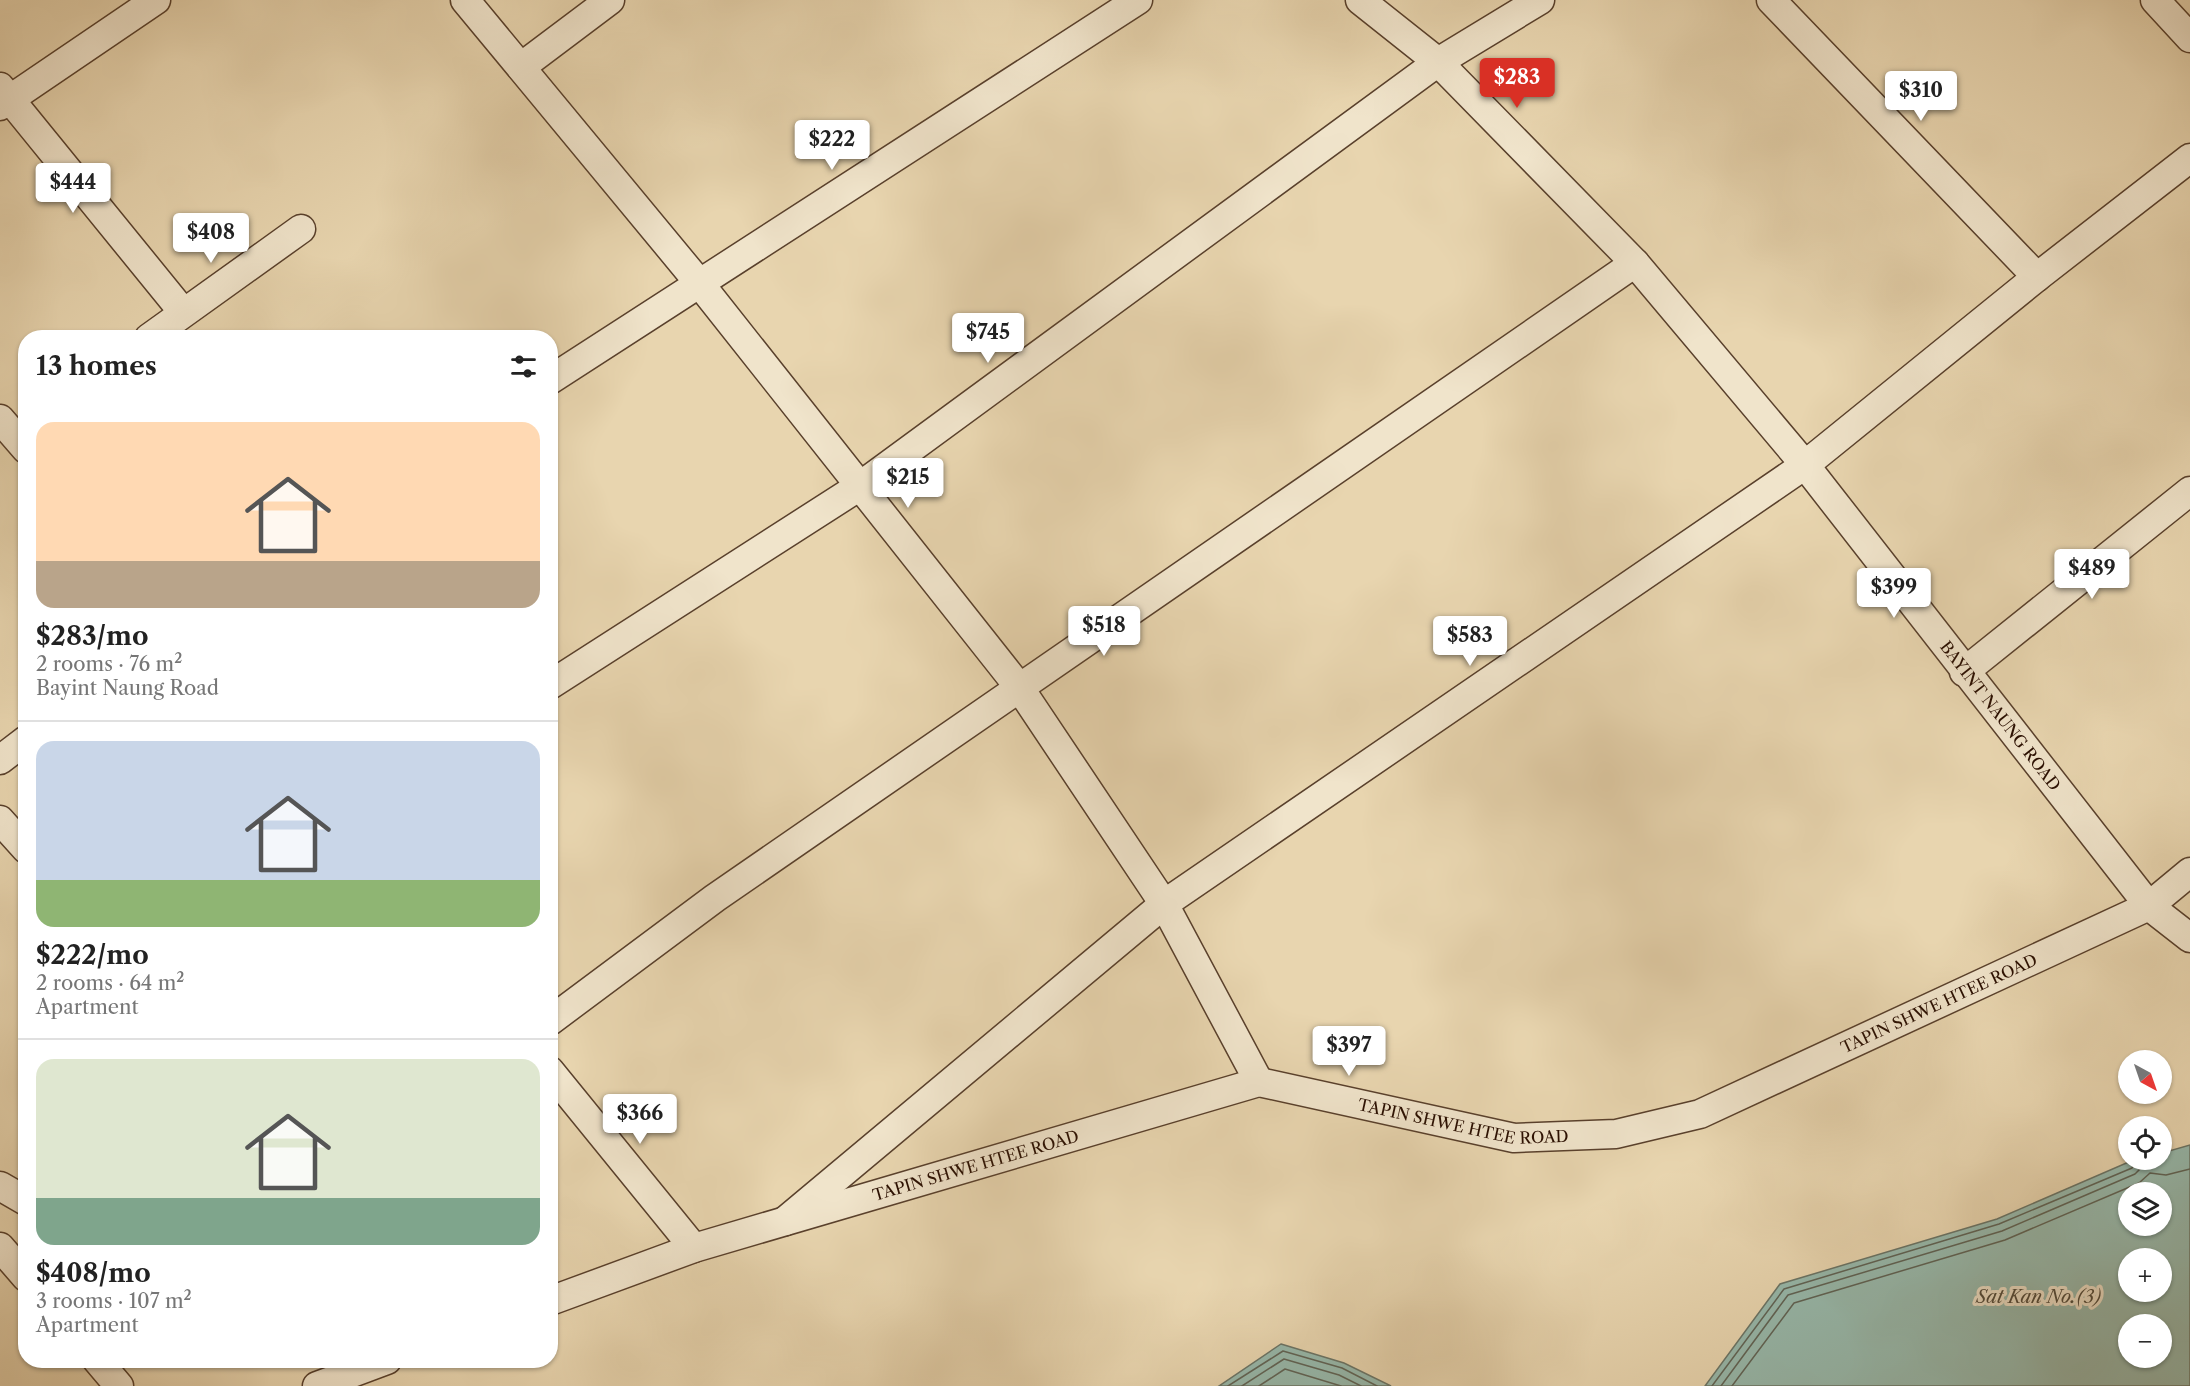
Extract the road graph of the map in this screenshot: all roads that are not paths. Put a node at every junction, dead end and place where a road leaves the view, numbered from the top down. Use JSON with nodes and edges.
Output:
{"nodes":[{"id":1,"x":156,"y":0,"type":"edge"},
{"id":2,"x":465,"y":0,"type":"edge"},
{"id":3,"x":610,"y":0,"type":"edge"},
{"id":4,"x":1138,"y":0,"type":"edge"},
{"id":5,"x":1360,"y":0,"type":"edge"},
{"id":6,"x":1540,"y":0,"type":"edge"},
{"id":7,"x":1771,"y":0,"type":"edge"},
{"id":8,"x":2155,"y":0,"type":"edge"},
{"id":9,"x":2190,"y":38,"type":"edge"},
{"id":10,"x":1438,"y":62,"type":"junction"},
{"id":11,"x":521,"y":67,"type":"junction"},
{"id":12,"x":3,"y":98,"type":"edge"},
{"id":13,"x":2190,"y":158,"type":"edge"},
{"id":14,"x":301,"y":229,"type":"dead end"},
{"id":15,"x":1635,"y":262,"type":"junction"},
{"id":16,"x":2037,"y":277,"type":"junction"},
{"id":17,"x":700,"y":284,"type":"junction"},
{"id":18,"x":183,"y":312,"type":"junction"},
{"id":19,"x":160,"y":330,"type":"edge"},
{"id":20,"x":558,"y":375,"type":"edge"},
{"id":21,"x":1805,"y":465,"type":"junction"},
{"id":22,"x":860,"y":486,"type":"junction"},
{"id":23,"x":2190,"y":491,"type":"edge"},
{"id":24,"x":1964,"y":672,"type":"junction"},
{"id":25,"x":558,"y":681,"type":"edge"},
{"id":26,"x":1019,"y":687,"type":"junction"},
{"id":27,"x":18,"y":746,"type":"edge"},
{"id":28,"x":0,"y":760,"type":"edge"},
{"id":29,"x":0,"y":820,"type":"edge"},
{"id":30,"x":18,"y":840,"type":"edge"},
{"id":31,"x":2190,"y":873,"type":"edge"},
{"id":32,"x":1164,"y":904,"type":"junction"},
{"id":33,"x":2149,"y":906,"type":"junction"},
{"id":34,"x":2190,"y":938,"type":"edge"},
{"id":35,"x":558,"y":1016,"type":"edge"},
{"id":36,"x":558,"y":1081,"type":"edge"},
{"id":37,"x":1259,"y":1082,"type":"junction"},
{"id":38,"x":0,"y":1186,"type":"edge"},
{"id":39,"x":18,"y":1197,"type":"edge"},
{"id":40,"x":785,"y":1221,"type":"junction"},
{"id":41,"x":0,"y":1247,"type":"edge"},
{"id":42,"x":694,"y":1248,"type":"junction"},
{"id":43,"x":18,"y":1268,"type":"edge"},
{"id":44,"x":558,"y":1298,"type":"edge"},
{"id":45,"x":104,"y":1368,"type":"edge"},
{"id":46,"x":366,"y":1368,"type":"edge"},
{"id":47,"x":119,"y":1386,"type":"edge"},
{"id":48,"x":318,"y":1386,"type":"edge"}],
"edges":[{"from":1,"to":12,"type":"street"},
{"from":2,"to":11,"type":"street"},
{"from":3,"to":11,"type":"street"},
{"from":4,"to":17,"type":"street"},
{"from":5,"to":10,"type":"street","name":"BAYINT NAUNG ROAD"},
{"from":6,"to":10,"type":"street"},
{"from":7,"to":16,"type":"street"},
{"from":8,"to":9,"type":"street"},
{"from":10,"to":15,"type":"street","name":"BAYINT NAUNG ROAD"},
{"from":10,"to":22,"type":"street"},
{"from":11,"to":17,"type":"street"},
{"from":12,"to":18,"type":"street"},
{"from":13,"to":16,"type":"street"},
{"from":14,"to":18,"type":"street"},
{"from":15,"to":21,"type":"street","name":"BAYINT NAUNG ROAD"},
{"from":15,"to":26,"type":"street"},
{"from":16,"to":21,"type":"street"},
{"from":17,"to":20,"type":"street"},
{"from":17,"to":22,"type":"street"},
{"from":18,"to":19,"type":"street"},
{"from":21,"to":24,"type":"street","name":"BAYINT NAUNG ROAD"},
{"from":21,"to":32,"type":"street"},
{"from":22,"to":25,"type":"street"},
{"from":22,"to":26,"type":"street"},
{"from":23,"to":24,"type":"street"},
{"from":24,"to":33,"type":"street","name":"BAYINT NAUNG ROAD"},
{"from":26,"to":32,"type":"street"},
{"from":26,"to":35,"type":"street"},
{"from":27,"to":28,"type":"street"},
{"from":29,"to":30,"type":"street"},
{"from":31,"to":33,"type":"street","name":"TAPIN SHWE HTEE ROAD"},
{"from":32,"to":37,"type":"street"},
{"from":32,"to":40,"type":"street"},
{"from":33,"to":34,"type":"street","name":"BAYINT NAUNG ROAD"},
{"from":33,"to":37,"type":"street","name":"TAPIN SHWE HTEE ROAD"},
{"from":36,"to":42,"type":"street"},
{"from":37,"to":40,"type":"street","name":"TAPIN SHWE HTEE ROAD"},
{"from":38,"to":39,"type":"street"},
{"from":40,"to":42,"type":"street","name":"TAPIN SHWE HTEE ROAD"},
{"from":41,"to":43,"type":"street"},
{"from":42,"to":44,"type":"street","name":"TAPIN SHWE HTEE ROAD"},
{"from":45,"to":47,"type":"street"},
{"from":46,"to":48,"type":"street"}]}
